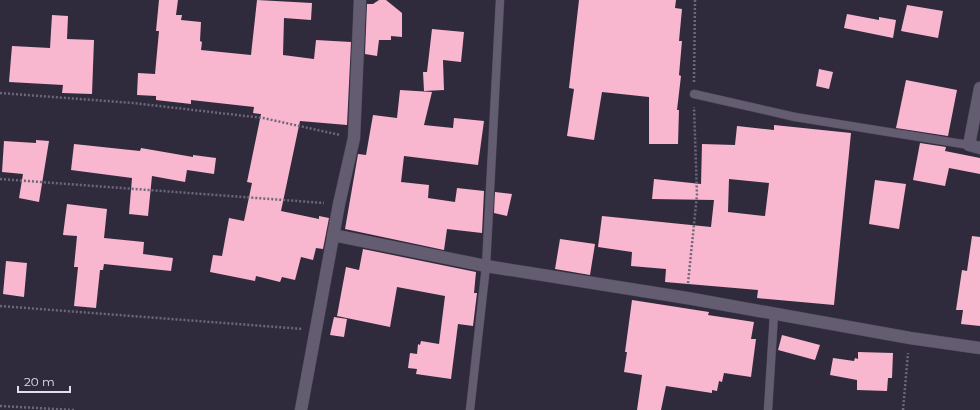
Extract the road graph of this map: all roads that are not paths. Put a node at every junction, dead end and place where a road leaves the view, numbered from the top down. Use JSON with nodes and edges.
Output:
{"nodes":[{"id":1,"x":360,"y":0,"type":"edge"},
{"id":2,"x":500,"y":0,"type":"edge"},
{"id":3,"x":980,"y":88,"type":"edge"},
{"id":4,"x":694,"y":94,"type":"road end"},
{"id":5,"x":974,"y":147,"type":"edge"},
{"id":6,"x":333,"y":235,"type":"junction"},
{"id":7,"x":486,"y":266,"type":"junction"},
{"id":8,"x":774,"y":314,"type":"junction"},
{"id":9,"x":980,"y":348,"type":"edge"},
{"id":10,"x":301,"y":410,"type":"edge"},
{"id":11,"x":470,"y":410,"type":"edge"},
{"id":12,"x":768,"y":410,"type":"edge"}],
"edges":[{"from":1,"to":6,"type":"street"},
{"from":2,"to":7,"type":"lane"},
{"from":3,"to":5,"type":"street"},
{"from":4,"to":5,"type":"lane"},
{"from":6,"to":7,"type":"street"},
{"from":6,"to":10,"type":"street"},
{"from":7,"to":8,"type":"street"},
{"from":7,"to":11,"type":"lane"},
{"from":8,"to":9,"type":"street"},
{"from":8,"to":12,"type":"lane"}]}
